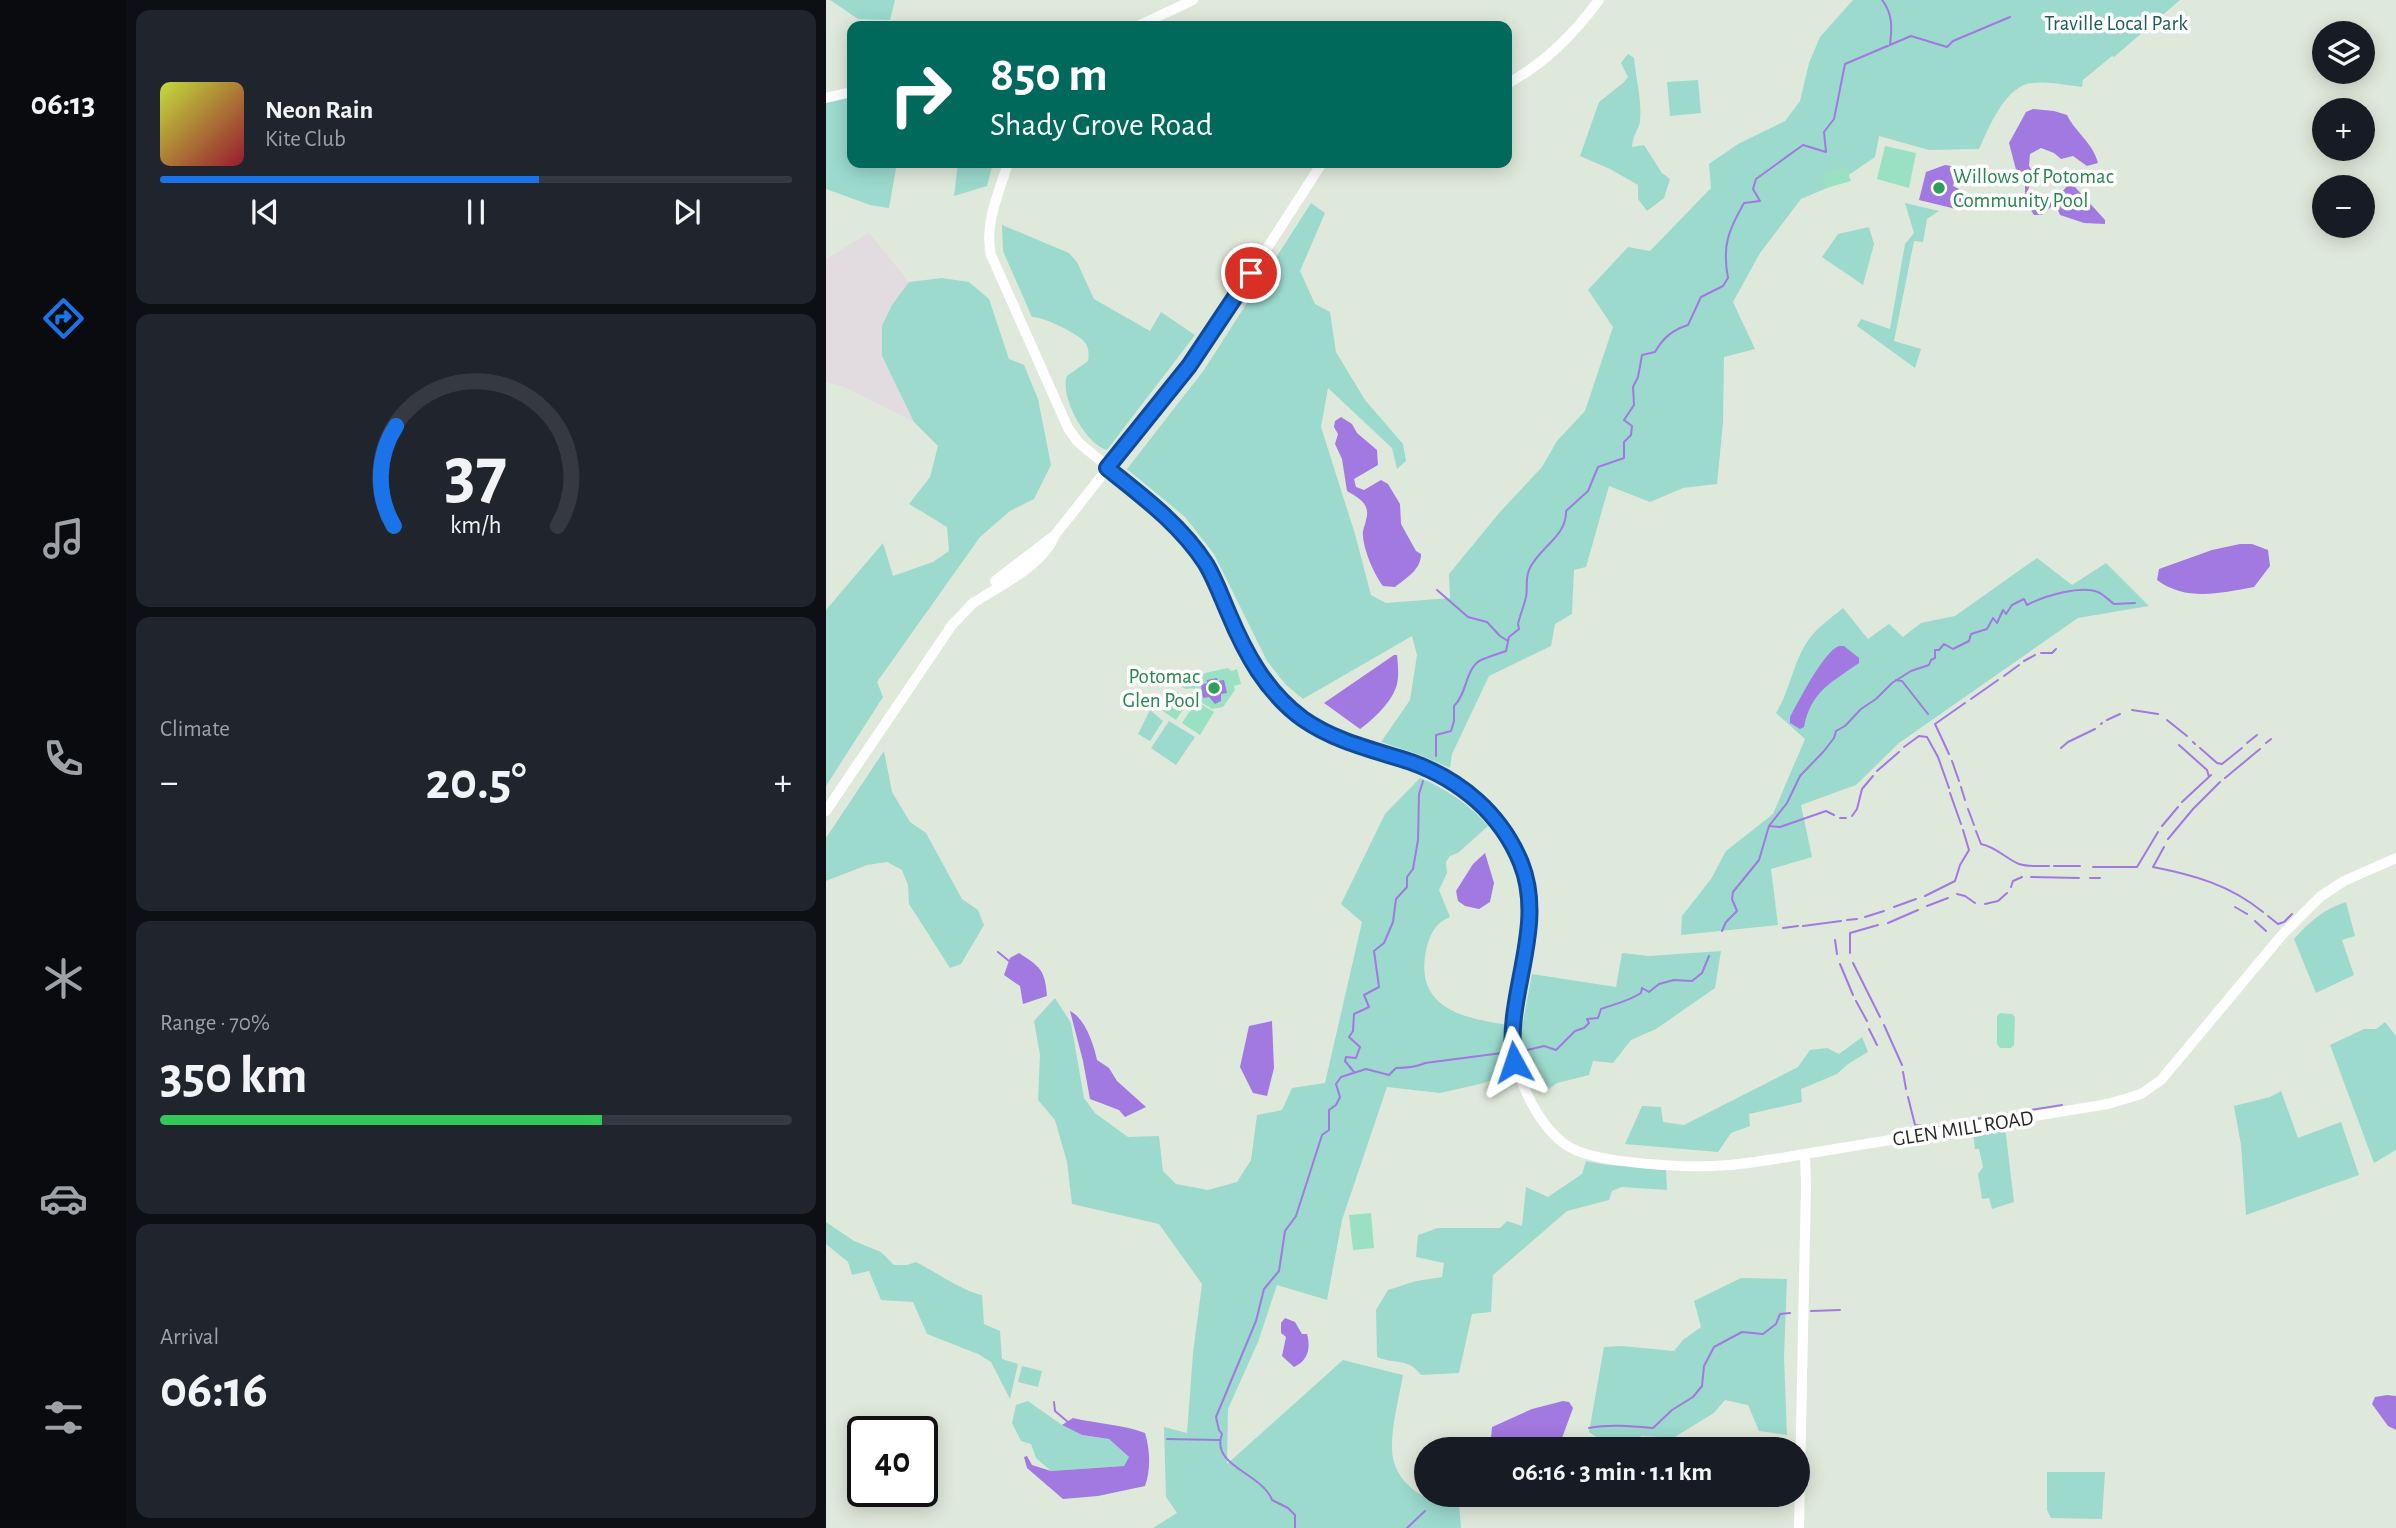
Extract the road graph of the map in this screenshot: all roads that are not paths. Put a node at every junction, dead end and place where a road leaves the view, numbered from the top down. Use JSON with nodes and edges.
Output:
{"nodes":[{"id":1,"x":1193,"y":0,"type":"edge"},
{"id":2,"x":1599,"y":0,"type":"edge"},
{"id":3,"x":1149,"y":21,"type":"edge"},
{"id":4,"x":1512,"y":81,"type":"edge"},
{"id":5,"x":847,"y":93,"type":"edge"},
{"id":6,"x":826,"y":98,"type":"edge"},
{"id":7,"x":1007,"y":168,"type":"edge"},
{"id":8,"x":1319,"y":168,"type":"edge"},
{"id":9,"x":1107,"y":468,"type":"junction"},
{"id":10,"x":826,"y":811,"type":"edge"},
{"id":11,"x":2396,"y":858,"type":"edge"},
{"id":12,"x":1805,"y":1154,"type":"junction"},
{"id":13,"x":1799,"y":1528,"type":"edge"}],
"edges":[{"from":1,"to":3,"type":"main road"},
{"from":2,"to":4,"type":"main road"},
{"from":5,"to":6,"type":"main road"},
{"from":7,"to":9,"type":"main road","name":"GLEN MILL ROAD"},
{"from":8,"to":9,"type":"main road"},
{"from":9,"to":10,"type":"main road"},
{"from":9,"to":12,"type":"main road","name":"GLEN MILL ROAD"},
{"from":11,"to":12,"type":"main road","name":"GLEN MILL ROAD"},
{"from":12,"to":13,"type":"main road"}]}
